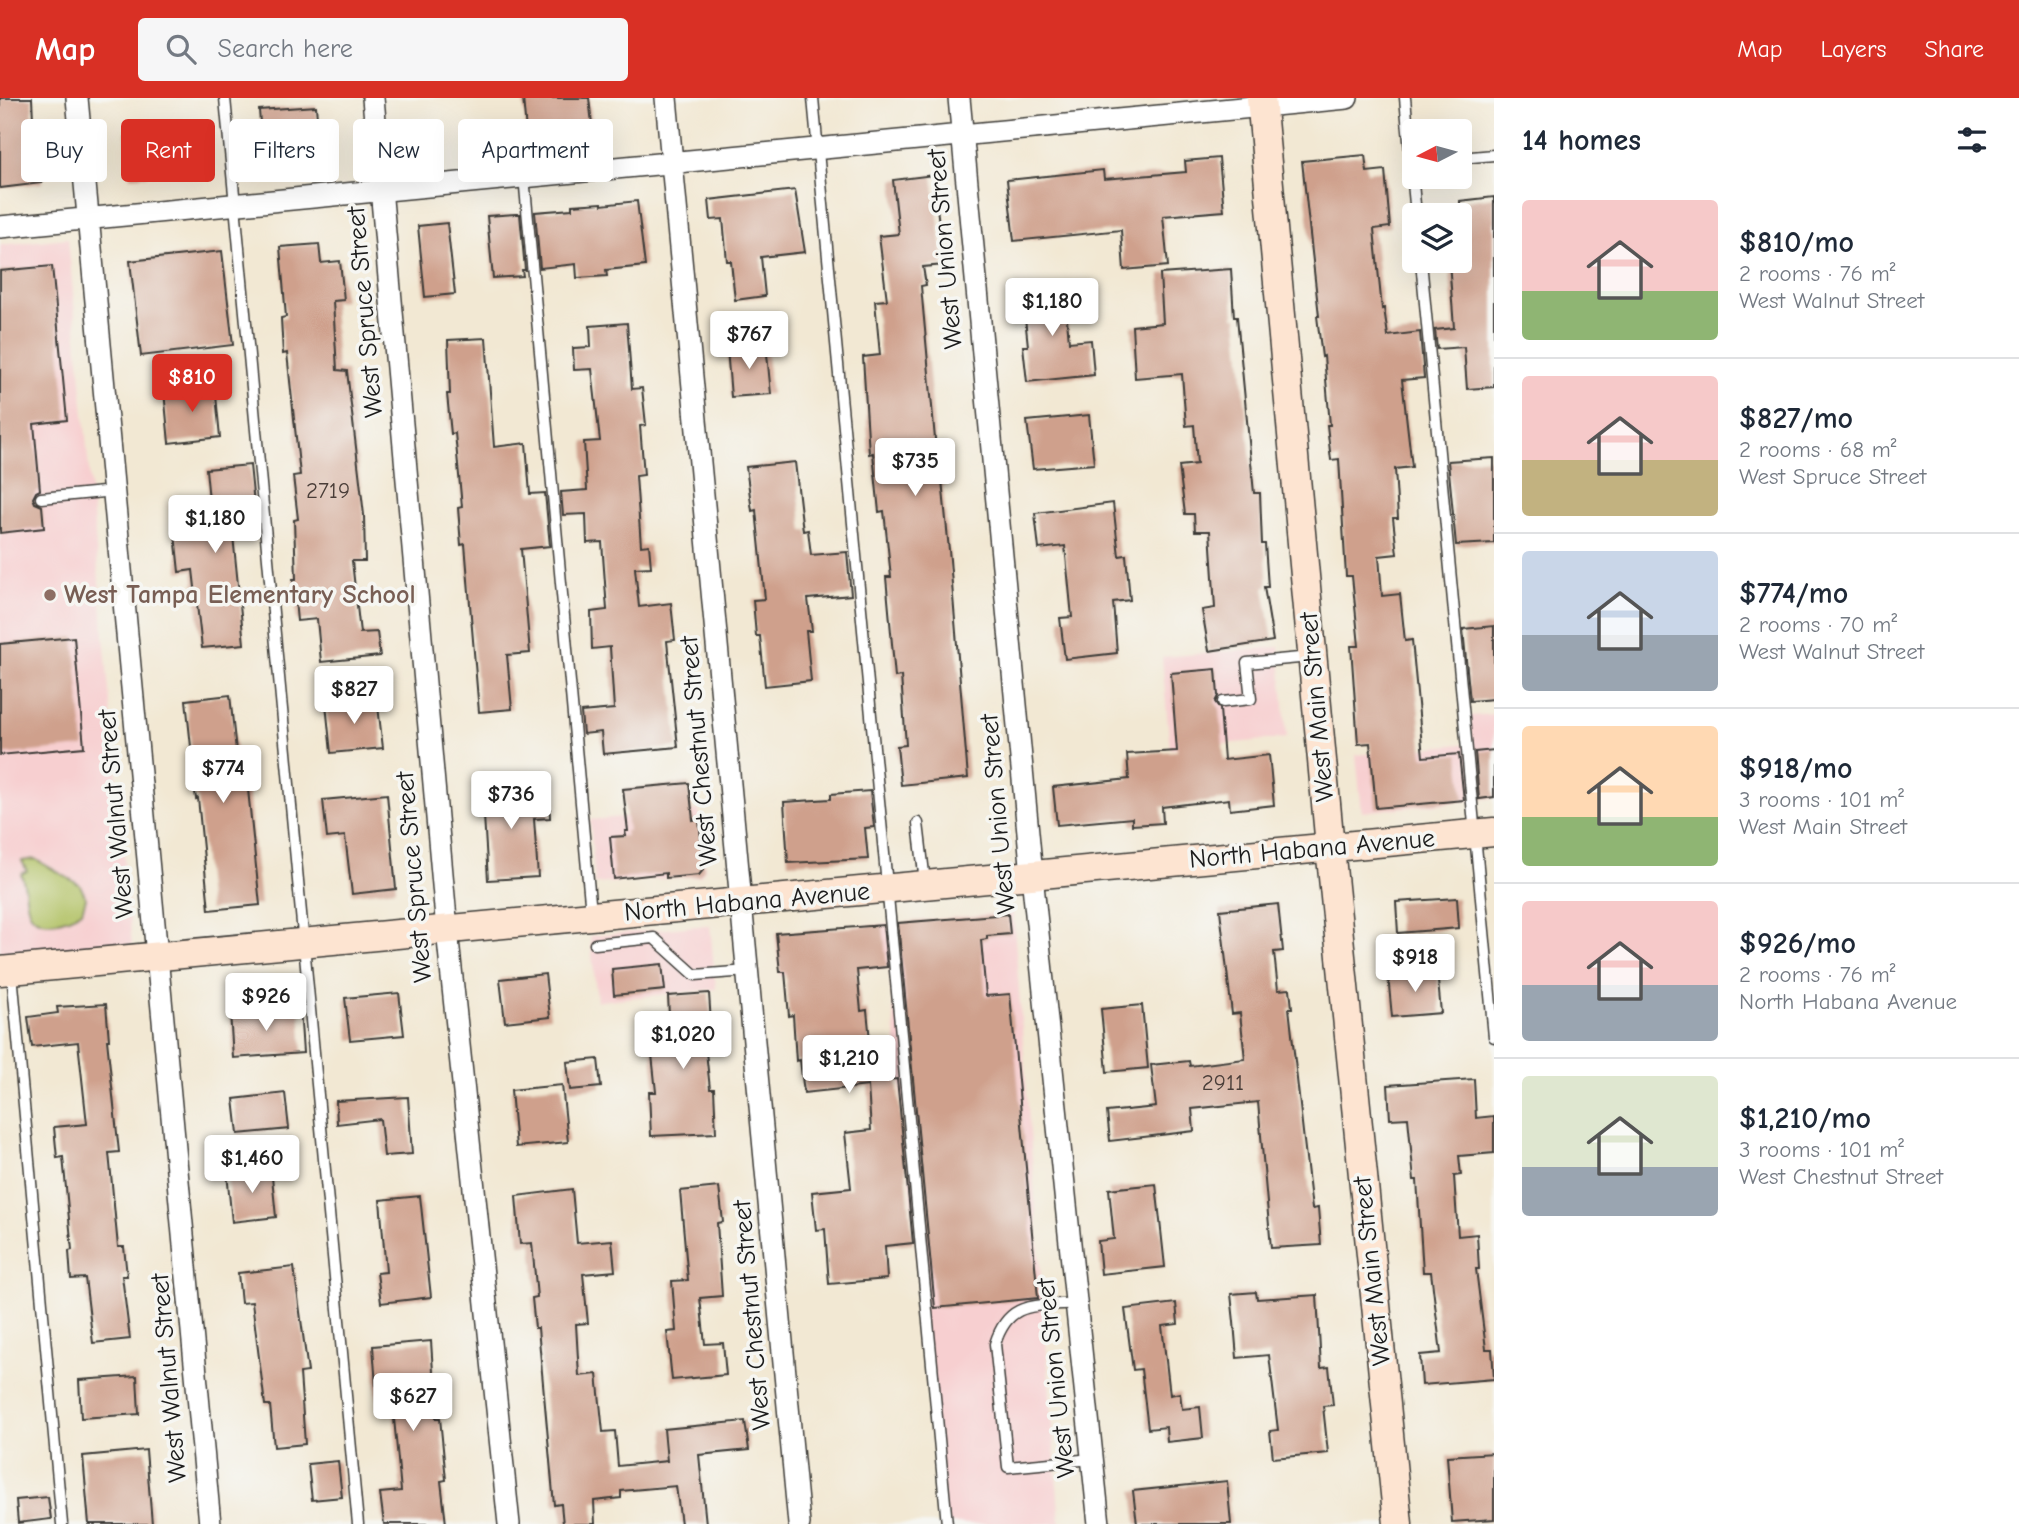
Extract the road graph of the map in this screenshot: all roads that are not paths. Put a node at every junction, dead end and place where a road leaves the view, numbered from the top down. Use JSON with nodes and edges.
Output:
{"nodes":[{"id":1,"x":77,"y":98,"type":"edge"},
{"id":2,"x":225,"y":98,"type":"edge"},
{"id":3,"x":373,"y":98,"type":"edge"},
{"id":4,"x":666,"y":98,"type":"edge"},
{"id":5,"x":813,"y":98,"type":"edge"},
{"id":6,"x":959,"y":98,"type":"edge"},
{"id":7,"x":1348,"y":98,"type":"edge"},
{"id":8,"x":1405,"y":98,"type":"edge"},
{"id":9,"x":1262,"y":102,"type":"edge"},
{"id":10,"x":962,"y":134,"type":"junction"},
{"id":11,"x":818,"y":148,"type":"junction"},
{"id":12,"x":1494,"y":155,"type":"edge"},
{"id":13,"x":1472,"y":157,"type":"edge"},
{"id":14,"x":672,"y":161,"type":"junction"},
{"id":15,"x":613,"y":167,"type":"edge"},
{"id":16,"x":458,"y":182,"type":"edge"},
{"id":17,"x":525,"y":182,"type":"edge"},
{"id":18,"x":382,"y":189,"type":"junction"},
{"id":19,"x":1415,"y":203,"type":"edge"},
{"id":20,"x":236,"y":204,"type":"junction"},
{"id":21,"x":88,"y":218,"type":"junction"},
{"id":22,"x":0,"y":227,"type":"edge"},
{"id":23,"x":1422,"y":273,"type":"edge"},
{"id":24,"x":114,"y":491,"type":"junction"},
{"id":25,"x":41,"y":498,"type":"dead end"},
{"id":26,"x":1312,"y":657,"type":"junction"},
{"id":27,"x":1223,"y":702,"type":"dead end"},
{"id":28,"x":919,"y":823,"type":"dead end"},
{"id":29,"x":1484,"y":833,"type":"edge"},
{"id":30,"x":1330,"y":847,"type":"junction"},
{"id":31,"x":1032,"y":875,"type":"junction"},
{"id":32,"x":925,"y":885,"type":"junction"},
{"id":33,"x":886,"y":889,"type":"junction"},
{"id":34,"x":741,"y":902,"type":"junction"},
{"id":35,"x":622,"y":927,"type":"junction"},
{"id":36,"x":447,"y":930,"type":"junction"},
{"id":37,"x":593,"y":930,"type":"junction"},
{"id":38,"x":305,"y":943,"type":"junction"},
{"id":39,"x":157,"y":957,"type":"junction"},
{"id":40,"x":6,"y":971,"type":"edge"},
{"id":41,"x":748,"y":971,"type":"junction"},
{"id":42,"x":1494,"y":1037,"type":"edge"},
{"id":43,"x":1076,"y":1303,"type":"junction"},
{"id":44,"x":1092,"y":1460,"type":"junction"},
{"id":45,"x":62,"y":1524,"type":"edge"},
{"id":46,"x":210,"y":1524,"type":"edge"},
{"id":47,"x":358,"y":1524,"type":"edge"},
{"id":48,"x":509,"y":1524,"type":"edge"},
{"id":49,"x":799,"y":1524,"type":"edge"},
{"id":50,"x":947,"y":1524,"type":"edge"},
{"id":51,"x":1099,"y":1524,"type":"edge"},
{"id":52,"x":1398,"y":1524,"type":"edge"}],
"edges":[{"from":1,"to":21,"type":"street","name":"West Walnut Street"},
{"from":2,"to":20,"type":"lane"},
{"from":3,"to":18,"type":"street","name":"West Spruce Street"},
{"from":4,"to":14,"type":"street","name":"West Chestnut Street"},
{"from":5,"to":11,"type":"lane"},
{"from":6,"to":10,"type":"street","name":"West Union Street"},
{"from":7,"to":9,"type":"street"},
{"from":8,"to":19,"type":"lane"},
{"from":9,"to":10,"type":"street"},
{"from":9,"to":26,"type":"street","name":"West Main Street"},
{"from":10,"to":11,"type":"street"},
{"from":10,"to":31,"type":"street","name":"West Union Street"},
{"from":11,"to":14,"type":"street"},
{"from":11,"to":33,"type":"lane"},
{"from":12,"to":13,"type":"lane"},
{"from":14,"to":15,"type":"street"},
{"from":14,"to":34,"type":"street","name":"West Chestnut Street"},
{"from":16,"to":18,"type":"street"},
{"from":17,"to":37,"type":"lane"},
{"from":18,"to":20,"type":"street"},
{"from":18,"to":36,"type":"street","name":"West Spruce Street"},
{"from":20,"to":21,"type":"street"},
{"from":20,"to":38,"type":"lane"},
{"from":21,"to":22,"type":"street"},
{"from":21,"to":24,"type":"street","name":"West Walnut Street"},
{"from":23,"to":29,"type":"lane"},
{"from":24,"to":25,"type":"lane"},
{"from":24,"to":39,"type":"street","name":"West Walnut Street"},
{"from":26,"to":27,"type":"lane"},
{"from":26,"to":30,"type":"street","name":"West Main Street"},
{"from":28,"to":32,"type":"lane"},
{"from":29,"to":30,"type":"street","name":"North Habana Avenue"},
{"from":29,"to":42,"type":"lane"},
{"from":30,"to":31,"type":"street","name":"North Habana Avenue"},
{"from":30,"to":52,"type":"street","name":"West Main Street"},
{"from":31,"to":32,"type":"street","name":"North Habana Avenue"},
{"from":31,"to":43,"type":"street","name":"West Union Street"},
{"from":32,"to":33,"type":"street","name":"North Habana Avenue"},
{"from":33,"to":34,"type":"street","name":"North Habana Avenue"},
{"from":33,"to":50,"type":"lane"},
{"from":34,"to":35,"type":"street","name":"North Habana Avenue"},
{"from":34,"to":41,"type":"street","name":"West Chestnut Street"},
{"from":35,"to":37,"type":"street","name":"North Habana Avenue"},
{"from":35,"to":41,"type":"lane"},
{"from":36,"to":37,"type":"street","name":"North Habana Avenue"},
{"from":36,"to":38,"type":"street","name":"North Habana Avenue"},
{"from":36,"to":48,"type":"street","name":"West Spruce Street"},
{"from":38,"to":39,"type":"street","name":"North Habana Avenue"},
{"from":38,"to":47,"type":"lane"},
{"from":39,"to":40,"type":"street","name":"North Habana Avenue"},
{"from":39,"to":46,"type":"street","name":"West Walnut Street"},
{"from":40,"to":45,"type":"lane"},
{"from":41,"to":49,"type":"street","name":"West Chestnut Street"},
{"from":43,"to":44,"type":"street","name":"West Union Street"},
{"from":43,"to":44,"type":"lane"},
{"from":44,"to":51,"type":"street","name":"West Union Street"}]}
